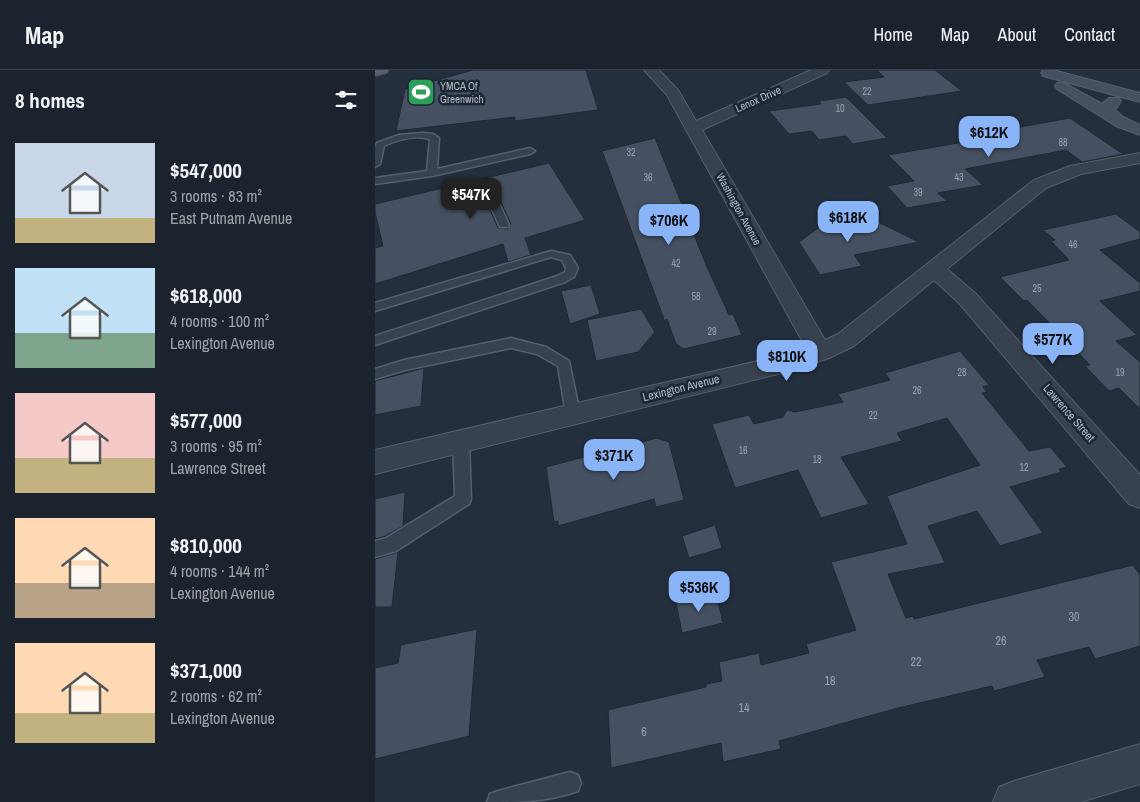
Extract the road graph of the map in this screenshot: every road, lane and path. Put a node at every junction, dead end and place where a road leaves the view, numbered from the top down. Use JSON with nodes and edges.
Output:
{"nodes":[{"id":1,"x":382,"y":70,"type":"edge"},
{"id":2,"x":651,"y":70,"type":"edge"},
{"id":3,"x":822,"y":70,"type":"edge"},
{"id":4,"x":1046,"y":71,"type":"edge"},
{"id":5,"x":375,"y":72,"type":"edge"},
{"id":6,"x":1140,"y":98,"type":"edge"},
{"id":7,"x":1110,"y":115,"type":"junction"},
{"id":8,"x":693,"y":128,"type":"junction"},
{"id":9,"x":1138,"y":130,"type":"edge"},
{"id":10,"x":530,"y":151,"type":"dead end"},
{"id":11,"x":1140,"y":158,"type":"edge"},
{"id":12,"x":375,"y":164,"type":"edge"},
{"id":13,"x":432,"y":173,"type":"junction"},
{"id":14,"x":375,"y":181,"type":"edge"},
{"id":15,"x":449,"y":192,"type":"dead end"},
{"id":16,"x":505,"y":224,"type":"dead end"},
{"id":17,"x":933,"y":268,"type":"junction"},
{"id":18,"x":375,"y":307,"type":"edge"},
{"id":19,"x":375,"y":340,"type":"edge"},
{"id":20,"x":820,"y":352,"type":"junction"},
{"id":21,"x":375,"y":374,"type":"edge"},
{"id":22,"x":573,"y":414,"type":"junction"},
{"id":23,"x":461,"y":442,"type":"junction"},
{"id":24,"x":375,"y":462,"type":"edge"},
{"id":25,"x":1140,"y":495,"type":"edge"},
{"id":26,"x":375,"y":549,"type":"edge"},
{"id":27,"x":1140,"y":764,"type":"edge"},
{"id":28,"x":570,"y":783,"type":"dead end"},
{"id":29,"x":498,"y":802,"type":"edge"},
{"id":30,"x":1014,"y":802,"type":"edge"}],
"edges":[{"from":1,"to":5,"type":"main road"},
{"from":2,"to":8,"type":"street","name":"Washington Avenue"},
{"from":3,"to":8,"type":"street","name":"Lenox Drive"},
{"from":4,"to":6,"type":"main road"},
{"from":4,"to":7,"type":"main road"},
{"from":6,"to":7,"type":"main road"},
{"from":7,"to":9,"type":"main road"},
{"from":8,"to":20,"type":"street","name":"Washington Avenue"},
{"from":10,"to":13,"type":"lane"},
{"from":11,"to":17,"type":"street","name":"Lexington Avenue"},
{"from":12,"to":13,"type":"lane"},
{"from":13,"to":14,"type":"lane"},
{"from":15,"to":16,"type":"lane"},
{"from":17,"to":20,"type":"street","name":"Lexington Avenue"},
{"from":17,"to":25,"type":"street","name":"Lawrence Street"},
{"from":18,"to":19,"type":"lane"},
{"from":20,"to":22,"type":"street","name":"Lexington Avenue"},
{"from":21,"to":22,"type":"lane"},
{"from":22,"to":23,"type":"street","name":"Lexington Avenue"},
{"from":23,"to":24,"type":"street","name":"Lexington Avenue"},
{"from":23,"to":26,"type":"lane"},
{"from":27,"to":30,"type":"street"},
{"from":28,"to":29,"type":"lane"}]}
